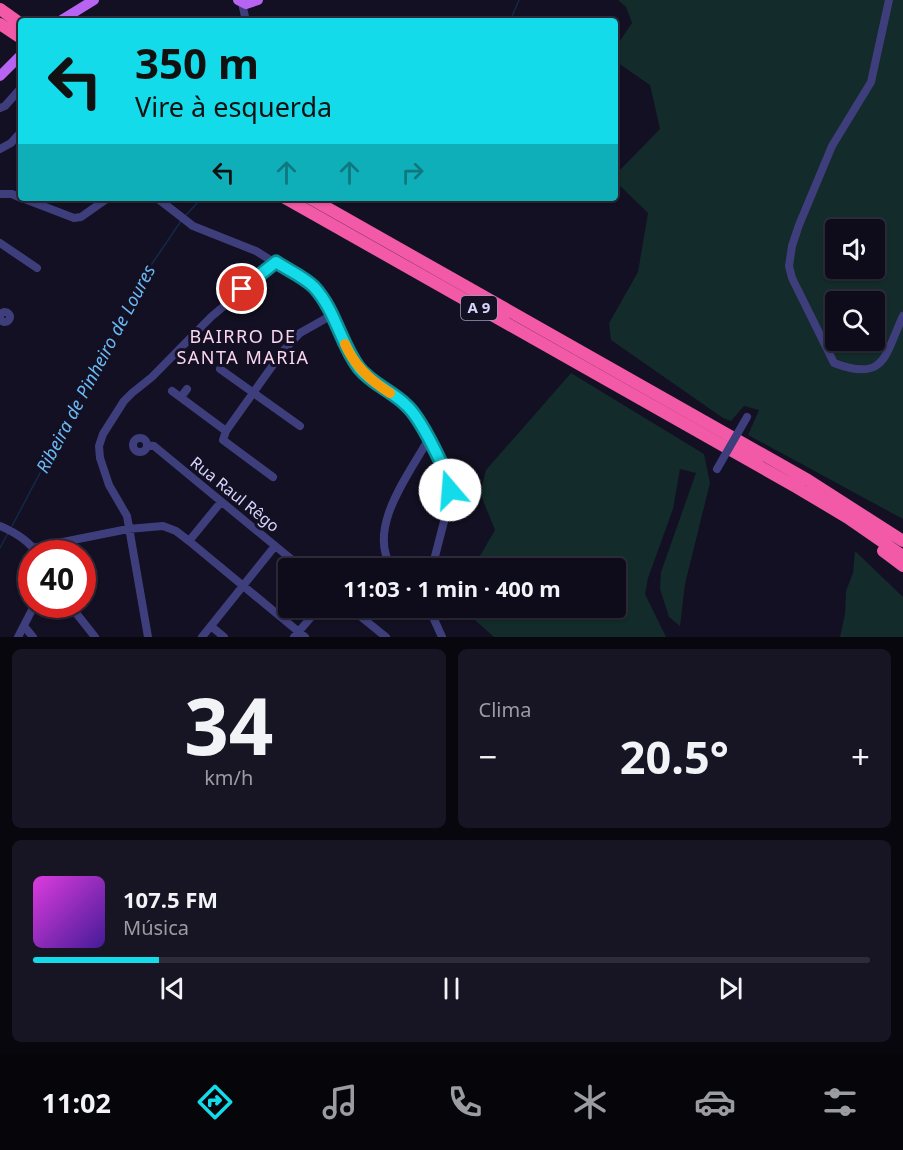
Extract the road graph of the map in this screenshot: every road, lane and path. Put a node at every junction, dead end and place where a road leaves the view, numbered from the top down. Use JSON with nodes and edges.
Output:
{"nodes":[{"id":1,"x":94,"y":0,"type":"edge"},
{"id":2,"x":889,"y":0,"type":"edge"},
{"id":3,"x":247,"y":2,"type":"edge"},
{"id":4,"x":0,"y":9,"type":"edge"},
{"id":5,"x":65,"y":18,"type":"edge"},
{"id":6,"x":247,"y":18,"type":"edge"},
{"id":7,"x":18,"y":22,"type":"edge"},
{"id":8,"x":0,"y":24,"type":"edge"},
{"id":9,"x":18,"y":36,"type":"edge"},
{"id":10,"x":18,"y":58,"type":"edge"},
{"id":11,"x":0,"y":76,"type":"edge"},
{"id":12,"x":18,"y":92,"type":"edge"},
{"id":13,"x":12,"y":99,"type":"junction"},
{"id":14,"x":18,"y":104,"type":"edge"},
{"id":15,"x":0,"y":108,"type":"edge"},
{"id":16,"x":18,"y":135,"type":"edge"},
{"id":17,"x":0,"y":149,"type":"edge"},
{"id":18,"x":0,"y":194,"type":"edge"},
{"id":19,"x":18,"y":197,"type":"edge"},
{"id":20,"x":29,"y":201,"type":"edge"},
{"id":21,"x":104,"y":201,"type":"edge"},
{"id":22,"x":161,"y":201,"type":"edge"},
{"id":23,"x":290,"y":201,"type":"edge"},
{"id":24,"x":315,"y":201,"type":"edge"},
{"id":25,"x":0,"y":243,"type":"edge"},
{"id":26,"x":276,"y":262,"type":"junction"},
{"id":27,"x":37,"y":268,"type":"dead end"},
{"id":28,"x":332,"y":315,"type":"junction"},
{"id":29,"x":903,"y":316,"type":"edge"},
{"id":30,"x":220,"y":369,"type":"dead end"},
{"id":31,"x":187,"y":389,"type":"dead end"},
{"id":32,"x":172,"y":390,"type":"dead end"},
{"id":33,"x":253,"y":393,"type":"junction"},
{"id":34,"x":181,"y":397,"type":"junction"},
{"id":35,"x":677,"y":413,"type":"junction"},
{"id":36,"x":747,"y":417,"type":"dead end"},
{"id":37,"x":300,"y":426,"type":"dead end"},
{"id":38,"x":226,"y":431,"type":"junction"},
{"id":39,"x":428,"y":440,"type":"junction"},
{"id":40,"x":147,"y":445,"type":"dead end"},
{"id":41,"x":724,"y":447,"type":"junction"},
{"id":42,"x":717,"y":469,"type":"dead end"},
{"id":43,"x":797,"y":473,"type":"junction"},
{"id":44,"x":273,"y":477,"type":"dead end"},
{"id":45,"x":221,"y":502,"type":"junction"},
{"id":46,"x":3,"y":527,"type":"edge"},
{"id":47,"x":128,"y":529,"type":"junction"},
{"id":48,"x":903,"y":533,"type":"edge"},
{"id":49,"x":23,"y":540,"type":"edge"},
{"id":50,"x":82,"y":540,"type":"edge"},
{"id":51,"x":189,"y":541,"type":"junction"},
{"id":52,"x":903,"y":541,"type":"edge"},
{"id":53,"x":275,"y":546,"type":"junction"},
{"id":54,"x":903,"y":556,"type":"edge"},
{"id":55,"x":290,"y":558,"type":"edge"},
{"id":56,"x":387,"y":558,"type":"edge"},
{"id":57,"x":435,"y":558,"type":"edge"},
{"id":58,"x":903,"y":566,"type":"edge"},
{"id":59,"x":244,"y":585,"type":"junction"},
{"id":60,"x":28,"y":618,"type":"edge"},
{"id":61,"x":80,"y":618,"type":"edge"},
{"id":62,"x":312,"y":618,"type":"edge"},
{"id":63,"x":362,"y":618,"type":"edge"},
{"id":64,"x":433,"y":618,"type":"edge"},
{"id":65,"x":24,"y":626,"type":"junction"},
{"id":66,"x":211,"y":626,"type":"junction"},
{"id":67,"x":299,"y":635,"type":"edge"},
{"id":68,"x":18,"y":637,"type":"edge"},
{"id":69,"x":33,"y":637,"type":"edge"},
{"id":70,"x":95,"y":637,"type":"edge"},
{"id":71,"x":148,"y":637,"type":"edge"},
{"id":72,"x":202,"y":637,"type":"edge"},
{"id":73,"x":224,"y":637,"type":"edge"},
{"id":74,"x":385,"y":637,"type":"edge"},
{"id":75,"x":442,"y":637,"type":"edge"}],
"edges":[{"from":1,"to":5,"type":"main road"},
{"from":2,"to":29,"type":"street"},
{"from":3,"to":6,"type":"street"},
{"from":4,"to":7,"type":"highway"},
{"from":8,"to":9,"type":"highway"},
{"from":10,"to":11,"type":"main road"},
{"from":12,"to":13,"type":"street"},
{"from":13,"to":14,"type":"street"},
{"from":13,"to":15,"type":"street"},
{"from":16,"to":17,"type":"street"},
{"from":18,"to":19,"type":"street"},
{"from":20,"to":21,"type":"street"},
{"from":22,"to":26,"type":"street"},
{"from":23,"to":35,"type":"highway","number":"A 9"},
{"from":24,"to":35,"type":"highway","number":"A 9"},
{"from":25,"to":27,"type":"street"},
{"from":26,"to":28,"type":"street"},
{"from":26,"to":47,"type":"street"},
{"from":28,"to":33,"type":"street"},
{"from":28,"to":39,"type":"street"},
{"from":30,"to":33,"type":"street"},
{"from":31,"to":34,"type":"street"},
{"from":32,"to":34,"type":"street"},
{"from":33,"to":37,"type":"street"},
{"from":33,"to":38,"type":"street"},
{"from":34,"to":38,"type":"street"},
{"from":35,"to":41,"type":"highway","number":"A 9"},
{"from":35,"to":43,"type":"highway","number":"A 9"},
{"from":36,"to":42,"type":"street","bridge":true},
{"from":38,"to":44,"type":"street"},
{"from":39,"to":56,"type":"street"},
{"from":39,"to":57,"type":"street"},
{"from":40,"to":45,"type":"street","name":"Rua Raul Rêgo"},
{"from":41,"to":54,"type":"highway","number":"A 9"},
{"from":41,"to":58,"type":"highway"},
{"from":43,"to":48,"type":"highway"},
{"from":43,"to":52,"type":"highway","number":"A 9"},
{"from":45,"to":51,"type":"street"},
{"from":45,"to":53,"type":"street","name":"Rua Raul Rêgo"},
{"from":46,"to":49,"type":"street"},
{"from":47,"to":50,"type":"street"},
{"from":47,"to":51,"type":"street"},
{"from":47,"to":71,"type":"street"},
{"from":51,"to":59,"type":"street"},
{"from":53,"to":55,"type":"street","name":"Rua Raul Rêgo"},
{"from":53,"to":59,"type":"street"},
{"from":59,"to":66,"type":"street"},
{"from":59,"to":67,"type":"street"},
{"from":60,"to":65,"type":"street"},
{"from":61,"to":70,"type":"street"},
{"from":62,"to":67,"type":"street"},
{"from":63,"to":74,"type":"street"},
{"from":64,"to":75,"type":"street"},
{"from":65,"to":68,"type":"street"},
{"from":65,"to":69,"type":"street"},
{"from":66,"to":72,"type":"street"},
{"from":66,"to":73,"type":"street"}]}
